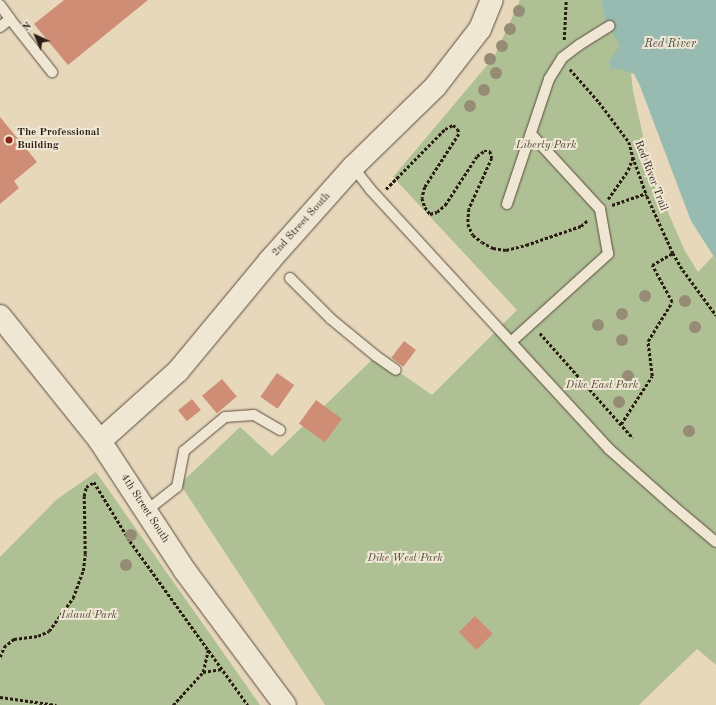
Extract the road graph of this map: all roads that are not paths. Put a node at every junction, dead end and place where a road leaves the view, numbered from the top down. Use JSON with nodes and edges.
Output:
{"nodes":[{"id":1,"x":492,"y":0,"type":"edge"},
{"id":2,"x":0,"y":5,"type":"edge"},
{"id":3,"x":10,"y":19,"type":"junction"},
{"id":4,"x":610,"y":26,"type":"dead end"},
{"id":5,"x":0,"y":27,"type":"edge"},
{"id":6,"x":52,"y":72,"type":"dead end"},
{"id":7,"x":531,"y":134,"type":"junction"},
{"id":8,"x":353,"y":167,"type":"junction"},
{"id":9,"x":507,"y":204,"type":"dead end"},
{"id":10,"x":290,"y":278,"type":"dead end"},
{"id":11,"x":0,"y":316,"type":"edge"},
{"id":12,"x":512,"y":341,"type":"junction"},
{"id":13,"x":396,"y":370,"type":"dead end"},
{"id":14,"x":280,"y":430,"type":"dead end"},
{"id":15,"x":100,"y":441,"type":"junction"},
{"id":16,"x":146,"y":511,"type":"junction"},
{"id":17,"x":716,"y":542,"type":"edge"},
{"id":18,"x":285,"y":705,"type":"edge"}],
"edges":[{"from":1,"to":8,"type":"street","name":"2nd Street South"},
{"from":2,"to":3,"type":"lane"},
{"from":3,"to":5,"type":"lane"},
{"from":3,"to":6,"type":"lane"},
{"from":4,"to":7,"type":"lane"},
{"from":7,"to":9,"type":"lane"},
{"from":7,"to":12,"type":"lane"},
{"from":8,"to":12,"type":"lane"},
{"from":8,"to":15,"type":"street","name":"2nd Street South"},
{"from":10,"to":13,"type":"lane"},
{"from":11,"to":15,"type":"street","name":"4th Street South"},
{"from":12,"to":17,"type":"lane"},
{"from":14,"to":16,"type":"lane"},
{"from":15,"to":16,"type":"street","name":"4th Street South"},
{"from":16,"to":18,"type":"street","name":"4th Street South"}]}
